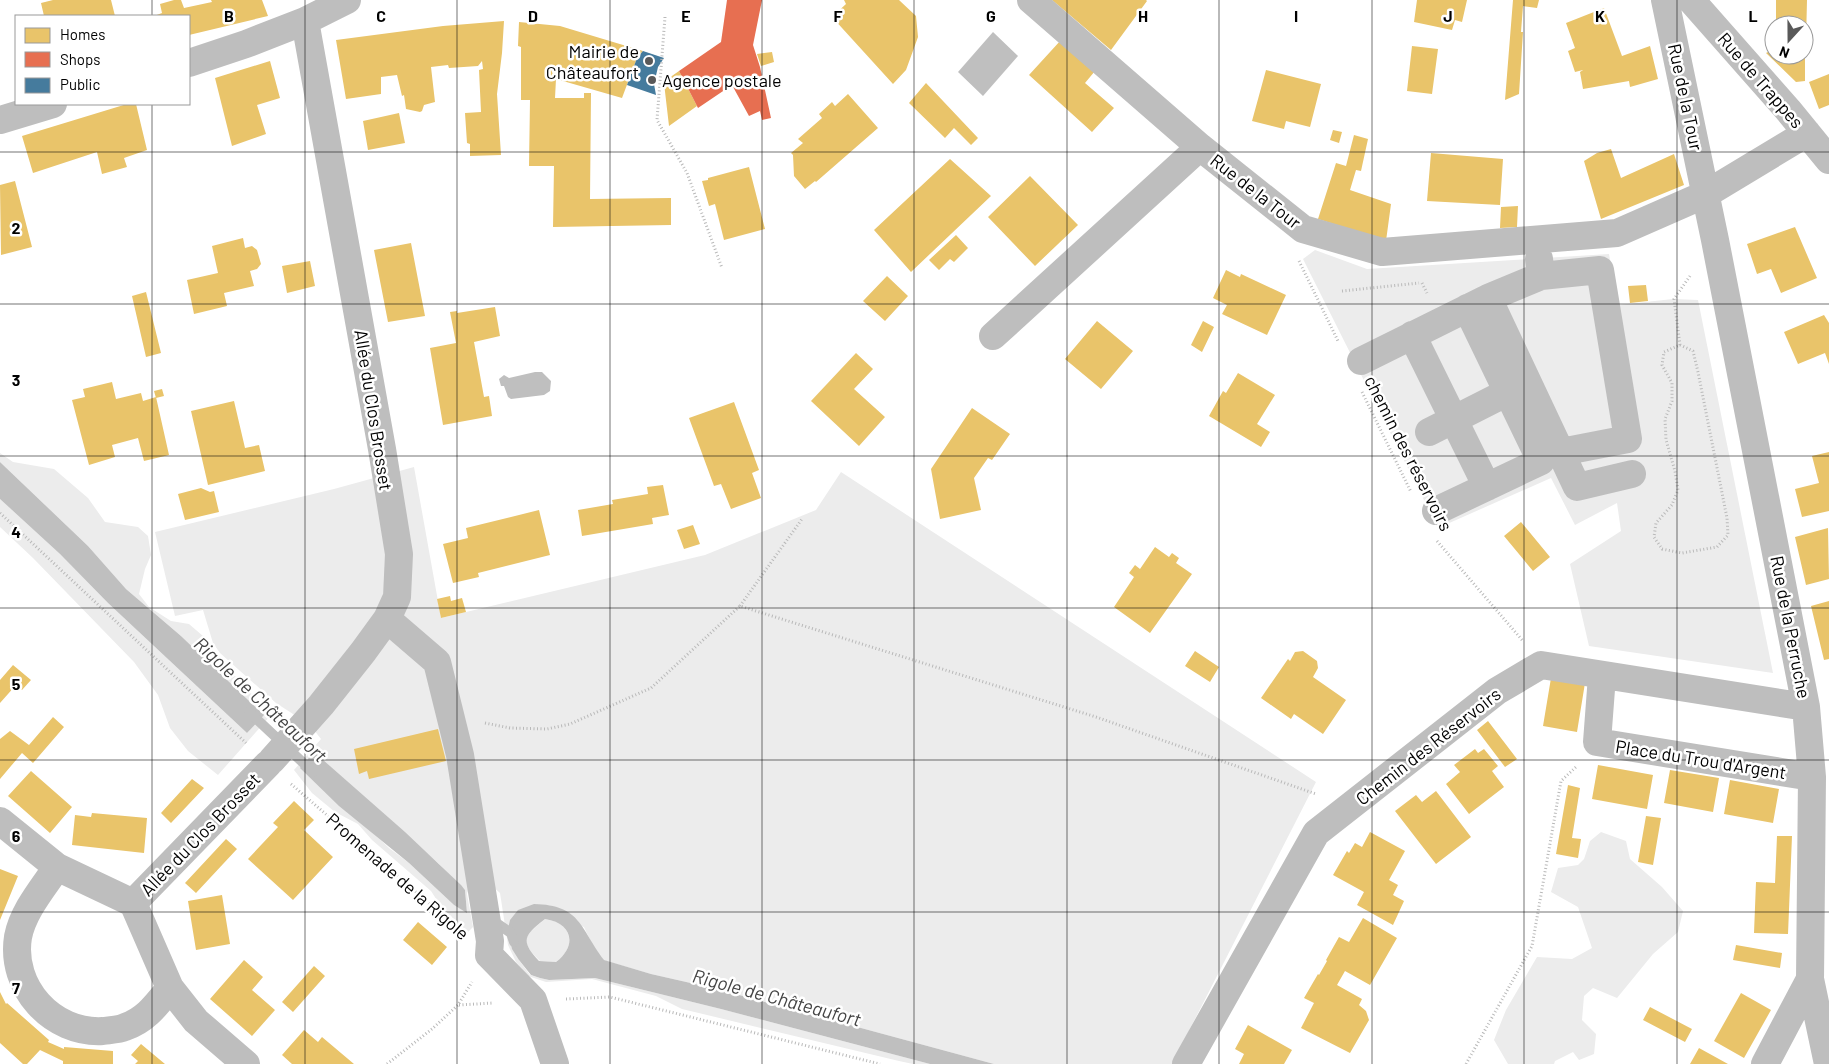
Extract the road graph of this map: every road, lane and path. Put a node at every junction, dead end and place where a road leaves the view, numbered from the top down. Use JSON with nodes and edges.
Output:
{"nodes":[{"id":1,"x":347,"y":0,"type":"edge"},
{"id":2,"x":1030,"y":0,"type":"edge"},
{"id":3,"x":1666,"y":0,"type":"edge"},
{"id":4,"x":1691,"y":0,"type":"edge"},
{"id":5,"x":665,"y":18,"type":"dead end"},
{"id":6,"x":305,"y":21,"type":"junction"},
{"id":7,"x":190,"y":63,"type":"edge"},
{"id":8,"x":50,"y":105,"type":"edge"},
{"id":9,"x":0,"y":120,"type":"edge"},
{"id":10,"x":1807,"y":133,"type":"junction"},
{"id":11,"x":1200,"y":147,"type":"junction"},
{"id":12,"x":1829,"y":160,"type":"edge"},
{"id":13,"x":1706,"y":194,"type":"junction"},
{"id":14,"x":1303,"y":229,"type":"junction"},
{"id":15,"x":1536,"y":240,"type":"junction"},
{"id":16,"x":1716,"y":240,"type":"junction"},
{"id":17,"x":722,"y":268,"type":"dead end"},
{"id":18,"x":1541,"y":276,"type":"junction"},
{"id":19,"x":1430,"y":282,"type":"dead end"},
{"id":20,"x":1342,"y":291,"type":"dead end"},
{"id":21,"x":1477,"y":303,"type":"junction"},
{"id":22,"x":1412,"y":335,"type":"junction"},
{"id":23,"x":993,"y":336,"type":"dead end"},
{"id":24,"x":1680,"y":345,"type":"junction"},
{"id":25,"x":1353,"y":364,"type":"junction"},
{"id":26,"x":1508,"y":392,"type":"junction"},
{"id":27,"x":1441,"y":426,"type":"junction"},
{"id":28,"x":1561,"y":452,"type":"junction"},
{"id":29,"x":1632,"y":474,"type":"dead end"},
{"id":30,"x":1487,"y":487,"type":"junction"},
{"id":31,"x":0,"y":513,"type":"edge"},
{"id":32,"x":1428,"y":516,"type":"junction"},
{"id":33,"x":802,"y":519,"type":"dead end"},
{"id":34,"x":740,"y":606,"type":"junction"},
{"id":35,"x":388,"y":619,"type":"junction"},
{"id":36,"x":1541,"y":665,"type":"junction"},
{"id":37,"x":1602,"y":676,"type":"junction"},
{"id":38,"x":1806,"y":707,"type":"junction"},
{"id":39,"x":450,"y":717,"type":"junction"},
{"id":40,"x":1597,"y":742,"type":"junction"},
{"id":41,"x":270,"y":762,"type":"junction"},
{"id":42,"x":1812,"y":777,"type":"junction"},
{"id":43,"x":1350,"y":806,"type":"junction"},
{"id":44,"x":0,"y":821,"type":"edge"},
{"id":45,"x":1821,"y":837,"type":"edge"},
{"id":46,"x":57,"y":867,"type":"junction"},
{"id":47,"x":132,"y":903,"type":"junction"},
{"id":48,"x":489,"y":948,"type":"junction"},
{"id":49,"x":1810,"y":979,"type":"junction"},
{"id":50,"x":170,"y":988,"type":"junction"},
{"id":51,"x":533,"y":1000,"type":"junction"},
{"id":52,"x":246,"y":1064,"type":"edge"},
{"id":53,"x":387,"y":1064,"type":"edge"},
{"id":54,"x":555,"y":1064,"type":"edge"},
{"id":55,"x":880,"y":1064,"type":"edge"},
{"id":56,"x":1186,"y":1064,"type":"edge"},
{"id":57,"x":1466,"y":1064,"type":"edge"},
{"id":58,"x":1765,"y":1064,"type":"edge"},
{"id":59,"x":1828,"y":1064,"type":"edge"}],
"edges":[{"from":1,"to":6,"type":"street"},
{"from":2,"to":11,"type":"street","name":"Rue de la Tour"},
{"from":3,"to":13,"type":"street","name":"Rue de la Tour"},
{"from":4,"to":10,"type":"street","name":"Rue de Trappes"},
{"from":5,"to":17,"type":"path"},
{"from":6,"to":7,"type":"street"},
{"from":6,"to":35,"type":"street","name":"Allée du Clos Brosset"},
{"from":8,"to":9,"type":"street"},
{"from":10,"to":12,"type":"street","name":"Rue de Trappes"},
{"from":10,"to":13,"type":"street","name":"Rue de la Tour"},
{"from":11,"to":14,"type":"street","name":"Rue de la Tour"},
{"from":11,"to":23,"type":"street"},
{"from":13,"to":15,"type":"street","name":"Rue de la Tour"},
{"from":13,"to":16,"type":"street","name":"Rue de la Perruche"},
{"from":14,"to":15,"type":"street","name":"Rue de la Tour"},
{"from":14,"to":25,"type":"path","name":"chemin des réservoirs"},
{"from":15,"to":18,"type":"street"},
{"from":16,"to":24,"type":"path"},
{"from":16,"to":38,"type":"street","name":"Rue de la Perruche"},
{"from":18,"to":21,"type":"street"},
{"from":18,"to":28,"type":"street"},
{"from":19,"to":20,"type":"path"},
{"from":21,"to":22,"type":"street"},
{"from":21,"to":26,"type":"street"},
{"from":21,"to":28,"type":"street"},
{"from":22,"to":25,"type":"street"},
{"from":22,"to":27,"type":"street"},
{"from":24,"to":24,"type":"path"},
{"from":25,"to":32,"type":"path","name":"chemin des réservoirs"},
{"from":26,"to":27,"type":"street"},
{"from":26,"to":30,"type":"street"},
{"from":27,"to":30,"type":"street"},
{"from":28,"to":29,"type":"street"},
{"from":30,"to":32,"type":"street"},
{"from":31,"to":41,"type":"path","name":"Promenade de la Rigole"},
{"from":32,"to":36,"type":"path","name":"chemin des réservoirs"},
{"from":33,"to":34,"type":"path"},
{"from":34,"to":39,"type":"path"},
{"from":34,"to":43,"type":"path"},
{"from":35,"to":39,"type":"street"},
{"from":35,"to":41,"type":"street","name":"Allée du Clos Brosset"},
{"from":36,"to":37,"type":"street"},
{"from":36,"to":43,"type":"street","name":"Chemin des Réservoirs"},
{"from":37,"to":38,"type":"street"},
{"from":37,"to":40,"type":"street","name":"Place du Trou d'Argent"},
{"from":38,"to":42,"type":"street","name":"Rue de la Perruche"},
{"from":39,"to":48,"type":"street"},
{"from":40,"to":42,"type":"street","name":"Place du Trou d'Argent"},
{"from":40,"to":57,"type":"path"},
{"from":41,"to":47,"type":"street","name":"Allée du Clos Brosset"},
{"from":41,"to":48,"type":"path","name":"Promenade de la Rigole"},
{"from":42,"to":45,"type":"street","name":"Rue de la Perruche"},
{"from":43,"to":56,"type":"street","name":"Chemin des Réservoirs"},
{"from":44,"to":46,"type":"street"},
{"from":45,"to":49,"type":"street","name":"Rue de la Perruche"},
{"from":46,"to":47,"type":"street"},
{"from":46,"to":50,"type":"street"},
{"from":47,"to":50,"type":"street"},
{"from":48,"to":51,"type":"street"},
{"from":48,"to":53,"type":"path"},
{"from":49,"to":58,"type":"street"},
{"from":49,"to":59,"type":"street","name":"Rue de la Perruche"},
{"from":50,"to":52,"type":"street"},
{"from":51,"to":54,"type":"street"},
{"from":51,"to":55,"type":"path"}]}
